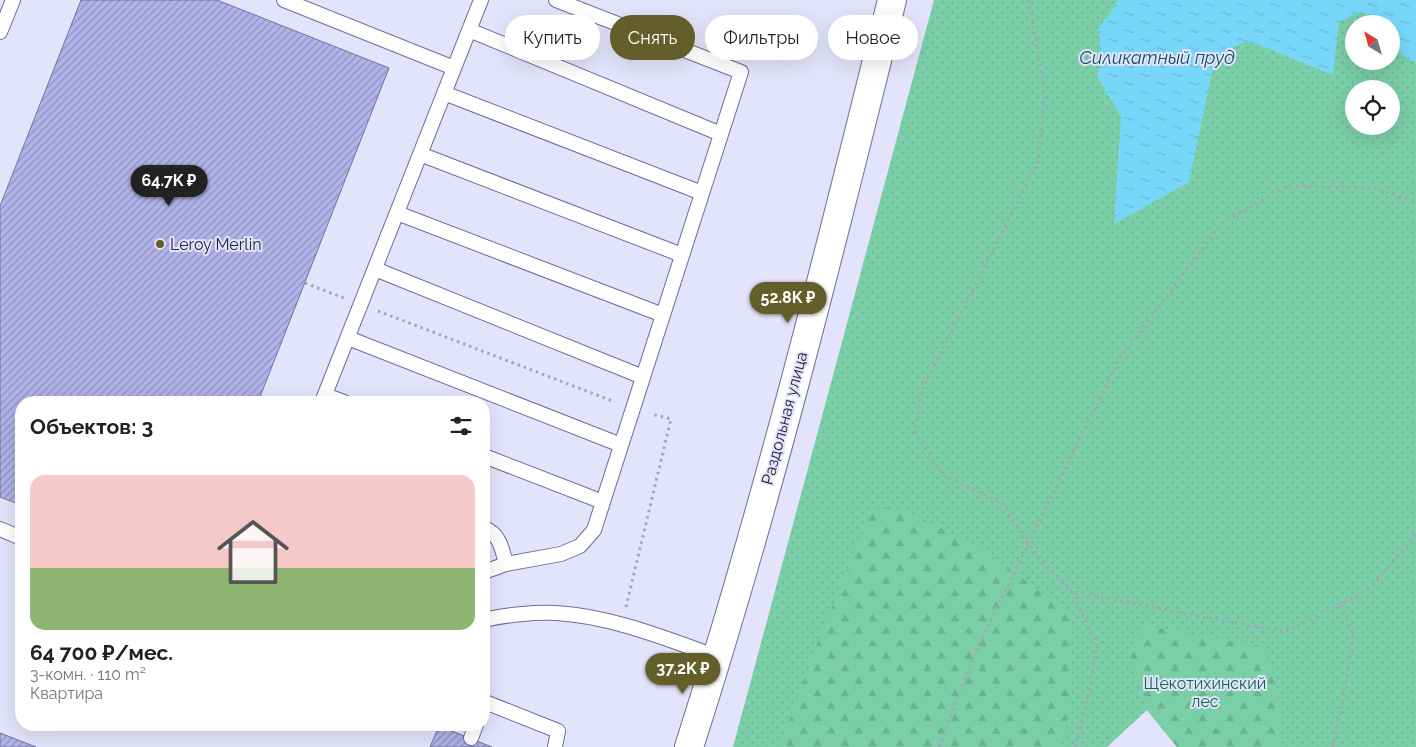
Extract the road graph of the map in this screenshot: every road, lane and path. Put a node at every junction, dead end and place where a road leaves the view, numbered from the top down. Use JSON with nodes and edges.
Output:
{"nodes":[{"id":1,"x":13,"y":0,"type":"edge"},
{"id":2,"x":284,"y":0,"type":"edge"},
{"id":3,"x":481,"y":0,"type":"edge"},
{"id":4,"x":556,"y":0,"type":"edge"},
{"id":5,"x":892,"y":0,"type":"edge"},
{"id":6,"x":1029,"y":0,"type":"edge"},
{"id":7,"x":469,"y":30,"type":"junction"},
{"id":8,"x":0,"y":32,"type":"edge"},
{"id":9,"x":454,"y":68,"type":"junction"},
{"id":10,"x":444,"y":93,"type":"junction"},
{"id":11,"x":721,"y":134,"type":"junction"},
{"id":12,"x":420,"y":154,"type":"junction"},
{"id":13,"x":702,"y":193,"type":"junction"},
{"id":14,"x":1416,"y":202,"type":"edge"},
{"id":15,"x":397,"y":213,"type":"junction"},
{"id":16,"x":682,"y":255,"type":"junction"},
{"id":17,"x":375,"y":269,"type":"junction"},
{"id":18,"x":663,"y":315,"type":"junction"},
{"id":19,"x":348,"y":338,"type":"junction"},
{"id":20,"x":643,"y":377,"type":"junction"},
{"id":21,"x":325,"y":396,"type":"edge"},
{"id":22,"x":621,"y":445,"type":"junction"},
{"id":23,"x":490,"y":458,"type":"edge"},
{"id":24,"x":603,"y":502,"type":"junction"},
{"id":25,"x":0,"y":529,"type":"edge"},
{"id":26,"x":490,"y":531,"type":"edge"},
{"id":27,"x":1416,"y":534,"type":"edge"},
{"id":28,"x":15,"y":535,"type":"edge"},
{"id":29,"x":1028,"y":544,"type":"junction"},
{"id":30,"x":506,"y":564,"type":"junction"},
{"id":31,"x":490,"y":570,"type":"edge"},
{"id":32,"x":1071,"y":591,"type":"junction"},
{"id":33,"x":1340,"y":604,"type":"junction"},
{"id":34,"x":490,"y":618,"type":"edge"},
{"id":35,"x":718,"y":657,"type":"junction"},
{"id":36,"x":490,"y":704,"type":"edge"},
{"id":37,"x":555,"y":747,"type":"edge"},
{"id":38,"x":689,"y":747,"type":"edge"},
{"id":39,"x":939,"y":747,"type":"edge"},
{"id":40,"x":1075,"y":747,"type":"edge"},
{"id":41,"x":1333,"y":747,"type":"edge"}],
"edges":[{"from":1,"to":8,"type":"lane"},
{"from":2,"to":9,"type":"lane"},
{"from":3,"to":7,"type":"lane"},
{"from":4,"to":11,"type":"lane"},
{"from":5,"to":35,"type":"main road","name":"Раздольная улица"},
{"from":6,"to":29,"type":"path"},
{"from":7,"to":9,"type":"lane"},
{"from":7,"to":11,"type":"lane"},
{"from":9,"to":10,"type":"lane"},
{"from":10,"to":12,"type":"lane"},
{"from":10,"to":13,"type":"lane"},
{"from":11,"to":13,"type":"lane"},
{"from":12,"to":15,"type":"lane"},
{"from":12,"to":16,"type":"lane"},
{"from":13,"to":16,"type":"lane"},
{"from":14,"to":29,"type":"path"},
{"from":15,"to":17,"type":"lane"},
{"from":15,"to":18,"type":"lane"},
{"from":16,"to":18,"type":"lane"},
{"from":17,"to":19,"type":"lane"},
{"from":17,"to":20,"type":"lane"},
{"from":18,"to":20,"type":"lane"},
{"from":19,"to":21,"type":"lane"},
{"from":19,"to":22,"type":"lane"},
{"from":20,"to":22,"type":"lane"},
{"from":22,"to":24,"type":"lane"},
{"from":23,"to":24,"type":"lane"},
{"from":24,"to":30,"type":"lane"},
{"from":25,"to":28,"type":"lane"},
{"from":26,"to":30,"type":"lane"},
{"from":27,"to":33,"type":"path"},
{"from":29,"to":32,"type":"path"},
{"from":29,"to":39,"type":"path"},
{"from":30,"to":31,"type":"lane"},
{"from":32,"to":33,"type":"path"},
{"from":32,"to":40,"type":"path"},
{"from":33,"to":41,"type":"path"},
{"from":34,"to":35,"type":"lane"},
{"from":35,"to":38,"type":"main road","name":"Раздольная улица"},
{"from":36,"to":37,"type":"lane"}]}
